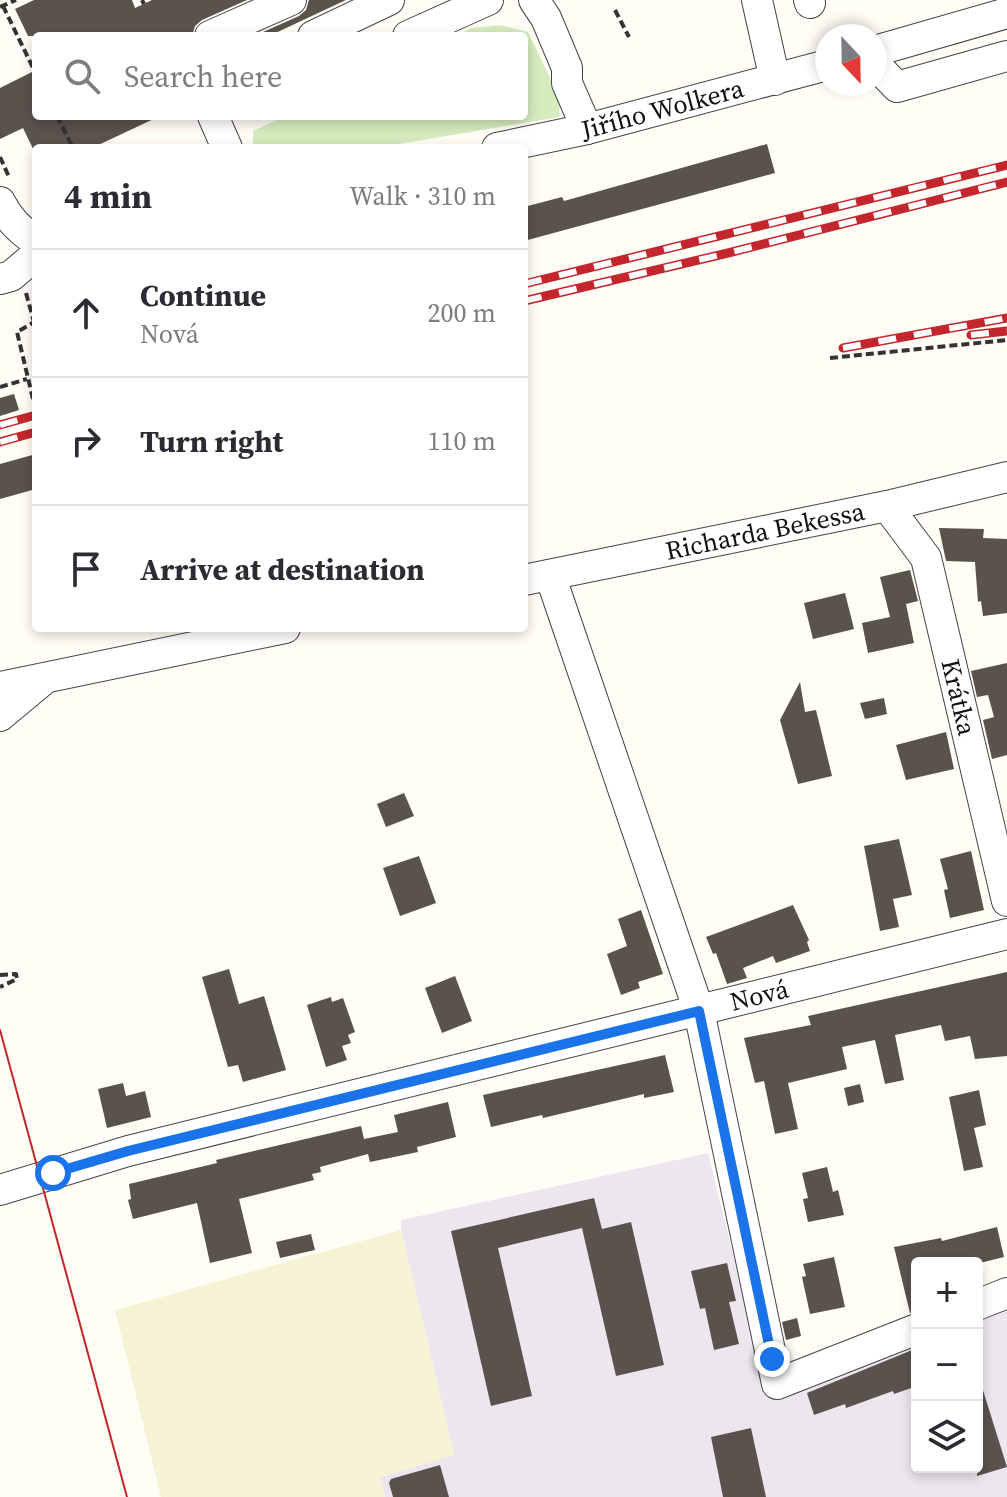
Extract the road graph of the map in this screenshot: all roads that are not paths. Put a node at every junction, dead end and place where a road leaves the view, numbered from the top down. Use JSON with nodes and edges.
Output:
{"nodes":[{"id":1,"x":291,"y":0,"type":"edge"},
{"id":2,"x":389,"y":0,"type":"edge"},
{"id":3,"x":488,"y":0,"type":"edge"},
{"id":4,"x":527,"y":0,"type":"edge"},
{"id":5,"x":534,"y":0,"type":"edge"},
{"id":6,"x":757,"y":0,"type":"edge"},
{"id":7,"x":1007,"y":13,"type":"edge"},
{"id":8,"x":219,"y":32,"type":"edge"},
{"id":9,"x":321,"y":32,"type":"edge"},
{"id":10,"x":417,"y":32,"type":"edge"},
{"id":11,"x":887,"y":48,"type":"edge"},
{"id":12,"x":1007,"y":56,"type":"edge"},
{"id":13,"x":815,"y":68,"type":"edge"},
{"id":14,"x":887,"y":77,"type":"edge"},
{"id":15,"x":775,"y":80,"type":"junction"},
{"id":16,"x":567,"y":83,"type":"junction"},
{"id":17,"x":587,"y":129,"type":"junction"},
{"id":18,"x":516,"y":144,"type":"edge"},
{"id":19,"x":0,"y":202,"type":"edge"},
{"id":20,"x":32,"y":238,"type":"edge"},
{"id":21,"x":32,"y":258,"type":"edge"},
{"id":22,"x":12,"y":283,"type":"edge"},
{"id":23,"x":1007,"y":477,"type":"edge"},
{"id":24,"x":887,"y":506,"type":"junction"},
{"id":25,"x":537,"y":577,"type":"edge"},
{"id":26,"x":266,"y":632,"type":"edge"},
{"id":27,"x":47,"y":678,"type":"junction"},
{"id":28,"x":0,"y":687,"type":"edge"},
{"id":29,"x":0,"y":716,"type":"edge"},
{"id":30,"x":1007,"y":901,"type":"edge"},
{"id":31,"x":1007,"y":934,"type":"edge"},
{"id":32,"x":699,"y":1011,"type":"junction"},
{"id":33,"x":0,"y":1190,"type":"edge"},
{"id":34,"x":1007,"y":1293,"type":"edge"},
{"id":35,"x":983,"y":1303,"type":"edge"},
{"id":36,"x":911,"y":1331,"type":"edge"}],
"edges":[{"from":1,"to":8,"type":"street"},
{"from":2,"to":9,"type":"street"},
{"from":3,"to":10,"type":"street"},
{"from":4,"to":16,"type":"street"},
{"from":5,"to":16,"type":"street"},
{"from":6,"to":15,"type":"street"},
{"from":7,"to":11,"type":"street"},
{"from":12,"to":14,"type":"street"},
{"from":13,"to":15,"type":"street","name":"Jiřího Wolkera"},
{"from":15,"to":17,"type":"street","name":"Jiřího Wolkera"},
{"from":16,"to":17,"type":"street"},
{"from":17,"to":18,"type":"street","name":"Jiřího Wolkera"},
{"from":19,"to":20,"type":"street"},
{"from":21,"to":22,"type":"street"},
{"from":23,"to":24,"type":"street","name":"Richarda Bekessa"},
{"from":24,"to":25,"type":"street","name":"Richarda Bekessa"},
{"from":24,"to":30,"type":"street","name":"Krátka"},
{"from":25,"to":32,"type":"street"},
{"from":26,"to":27,"type":"street"},
{"from":27,"to":28,"type":"street"},
{"from":27,"to":29,"type":"street"},
{"from":31,"to":32,"type":"street","name":"Nová"},
{"from":32,"to":33,"type":"street","name":"Nová"},
{"from":32,"to":36,"type":"street"},
{"from":34,"to":35,"type":"street"}]}
